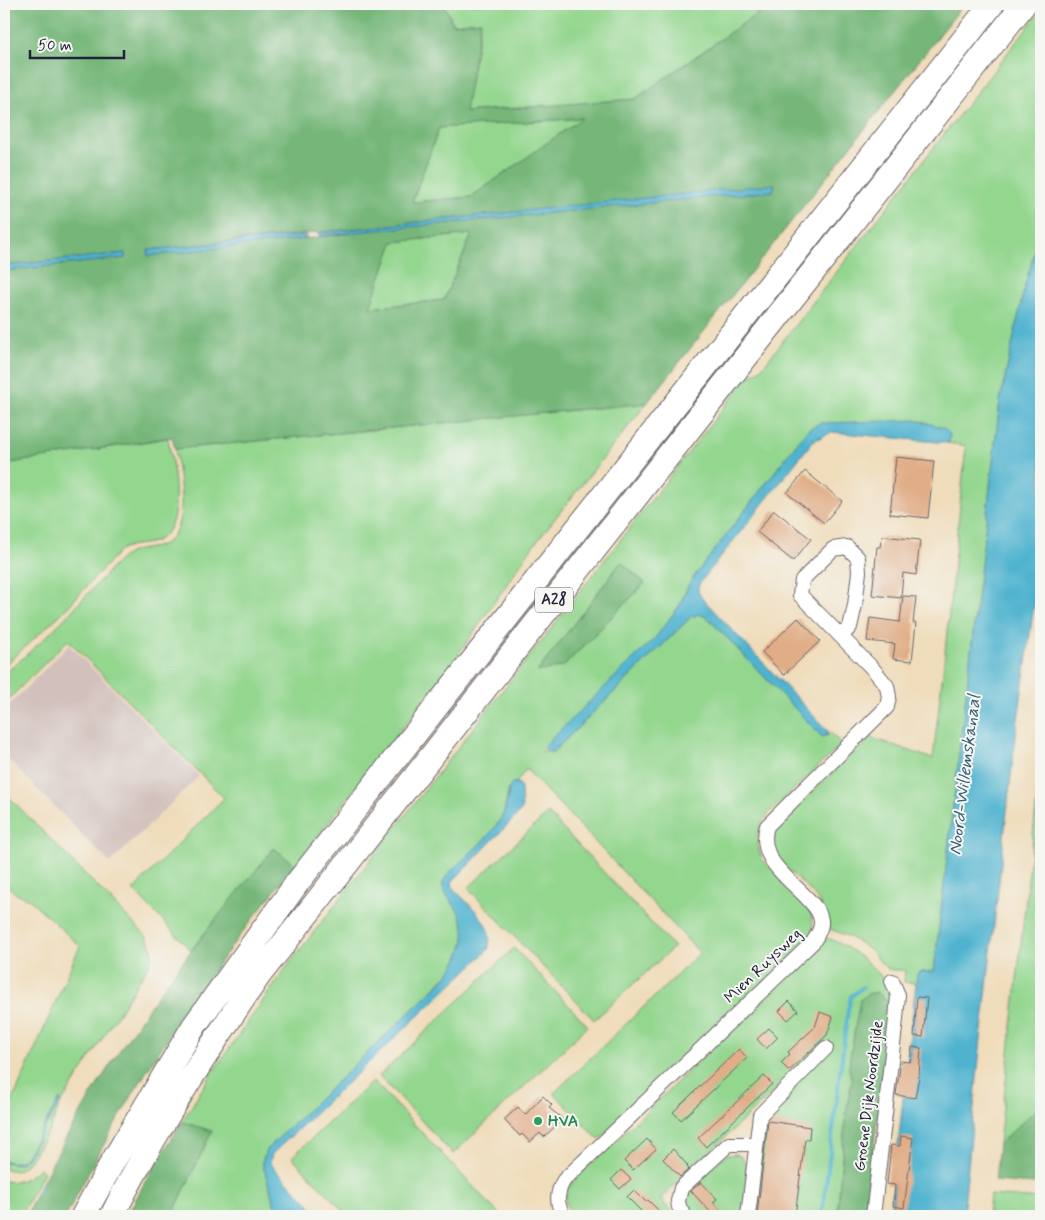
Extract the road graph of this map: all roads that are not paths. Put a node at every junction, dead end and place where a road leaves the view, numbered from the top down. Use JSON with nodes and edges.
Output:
{"nodes":[{"id":1,"x":992,"y":4,"type":"edge"},
{"id":2,"x":1024,"y":4,"type":"edge"},
{"id":3,"x":841,"y":636,"type":"junction"},
{"id":4,"x":892,"y":981,"type":"dead end"},
{"id":5,"x":826,"y":1048,"type":"dead end"},
{"id":6,"x":756,"y":1144,"type":"junction"},
{"id":7,"x":83,"y":1216,"type":"edge"},
{"id":8,"x":112,"y":1216,"type":"edge"},
{"id":9,"x":564,"y":1216,"type":"edge"},
{"id":10,"x":685,"y":1216,"type":"edge"},
{"id":11,"x":748,"y":1216,"type":"edge"},
{"id":12,"x":873,"y":1216,"type":"edge"}],
"edges":[{"from":1,"to":7,"type":"highway","number":"A28"},
{"from":2,"to":8,"type":"highway","number":"A28"},
{"from":3,"to":3,"type":"street","name":"Mien Ruysweg"},
{"from":3,"to":9,"type":"street","name":"Mien Ruysweg"},
{"from":4,"to":12,"type":"street","name":"Groene Dijk Noordzijde"},
{"from":5,"to":6,"type":"street"},
{"from":6,"to":10,"type":"street"},
{"from":6,"to":11,"type":"street"}]}
